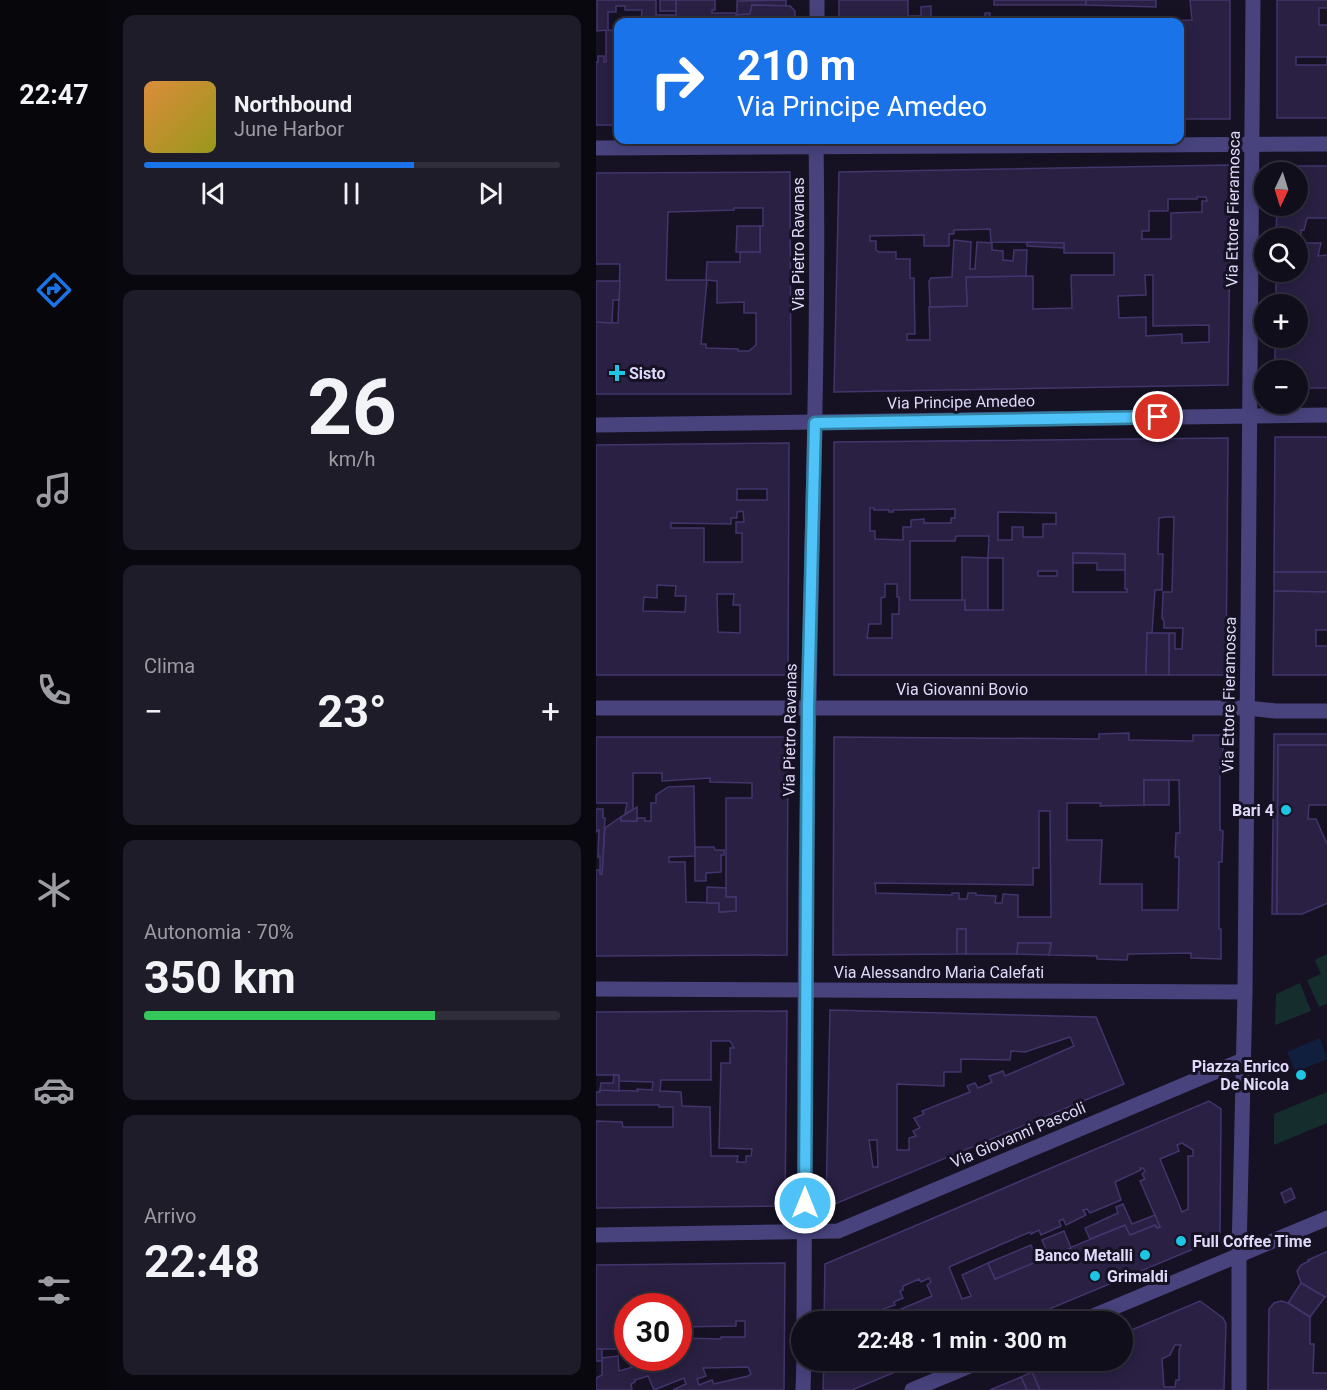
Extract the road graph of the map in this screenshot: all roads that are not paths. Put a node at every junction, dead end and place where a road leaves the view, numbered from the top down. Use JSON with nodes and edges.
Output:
{"nodes":[{"id":1,"x":817,"y":0,"type":"edge"},
{"id":2,"x":1253,"y":0,"type":"edge"},
{"id":3,"x":817,"y":18,"type":"edge"},
{"id":4,"x":772,"y":144,"type":"edge"},
{"id":5,"x":816,"y":144,"type":"edge"},
{"id":6,"x":1184,"y":144,"type":"edge"},
{"id":7,"x":1252,"y":144,"type":"junction"},
{"id":8,"x":1328,"y":144,"type":"edge"},
{"id":9,"x":596,"y":148,"type":"edge"},
{"id":10,"x":1249,"y":416,"type":"junction"},
{"id":11,"x":1328,"y":416,"type":"edge"},
{"id":12,"x":815,"y":423,"type":"junction"},
{"id":13,"x":596,"y":425,"type":"edge"},
{"id":14,"x":808,"y":707,"type":"junction"},
{"id":15,"x":596,"y":708,"type":"edge"},
{"id":16,"x":1247,"y":708,"type":"junction"},
{"id":17,"x":1328,"y":711,"type":"edge"},
{"id":18,"x":596,"y":989,"type":"edge"},
{"id":19,"x":806,"y":989,"type":"junction"},
{"id":20,"x":1245,"y":992,"type":"junction"},
{"id":21,"x":1243,"y":1060,"type":"junction"},
{"id":22,"x":1328,"y":1218,"type":"edge"},
{"id":23,"x":804,"y":1233,"type":"junction"},
{"id":24,"x":596,"y":1235,"type":"edge"},
{"id":25,"x":1239,"y":1254,"type":"junction"},
{"id":26,"x":804,"y":1311,"type":"edge"},
{"id":27,"x":1105,"y":1311,"type":"edge"},
{"id":28,"x":804,"y":1371,"type":"edge"},
{"id":29,"x":958,"y":1371,"type":"edge"},
{"id":30,"x":803,"y":1390,"type":"edge"},
{"id":31,"x":912,"y":1390,"type":"edge"},
{"id":32,"x":1239,"y":1390,"type":"edge"}],
"edges":[{"from":1,"to":3,"type":"street"},
{"from":2,"to":7,"type":"street","name":"Via Ettore Fieramosca"},
{"from":4,"to":9,"type":"street"},
{"from":5,"to":12,"type":"street","name":"Via Pietro Ravanas"},
{"from":6,"to":7,"type":"street"},
{"from":7,"to":8,"type":"street"},
{"from":7,"to":10,"type":"street","name":"Via Ettore Fieramosca"},
{"from":10,"to":11,"type":"street","name":"Via Principe Amedeo"},
{"from":10,"to":12,"type":"street","name":"Via Principe Amedeo"},
{"from":10,"to":16,"type":"street","name":"Via Ettore Fieramosca"},
{"from":12,"to":13,"type":"street","name":"Via Principe Amedeo"},
{"from":12,"to":14,"type":"street","name":"Via Pietro Ravanas"},
{"from":14,"to":15,"type":"street","name":"Via Giovanni Bovio"},
{"from":14,"to":16,"type":"street","name":"Via Giovanni Bovio"},
{"from":14,"to":19,"type":"street","name":"Via Pietro Ravanas"},
{"from":16,"to":17,"type":"street","name":"Via Giovanni Bovio"},
{"from":16,"to":20,"type":"street","name":"Via Ettore Fieramosca"},
{"from":18,"to":19,"type":"street","name":"Via Alessandro Maria Calefati"},
{"from":19,"to":20,"type":"street","name":"Via Alessandro Maria Calefati"},
{"from":19,"to":23,"type":"street","name":"Via Pietro Ravanas"},
{"from":20,"to":21,"type":"street","name":"Via Ettore Fieramosca"},
{"from":21,"to":23,"type":"street","name":"Via Giovanni Pascoli"},
{"from":21,"to":25,"type":"street","name":"Via Ettore Fieramosca"},
{"from":22,"to":25,"type":"street"},
{"from":23,"to":24,"type":"street","name":"Via Giovanni Pascoli"},
{"from":23,"to":26,"type":"street","name":"Via Pietro Ravanas"},
{"from":25,"to":27,"type":"street"},
{"from":25,"to":32,"type":"street","name":"Via Ettore Fieramosca"},
{"from":28,"to":30,"type":"street"},
{"from":29,"to":31,"type":"street"}]}
